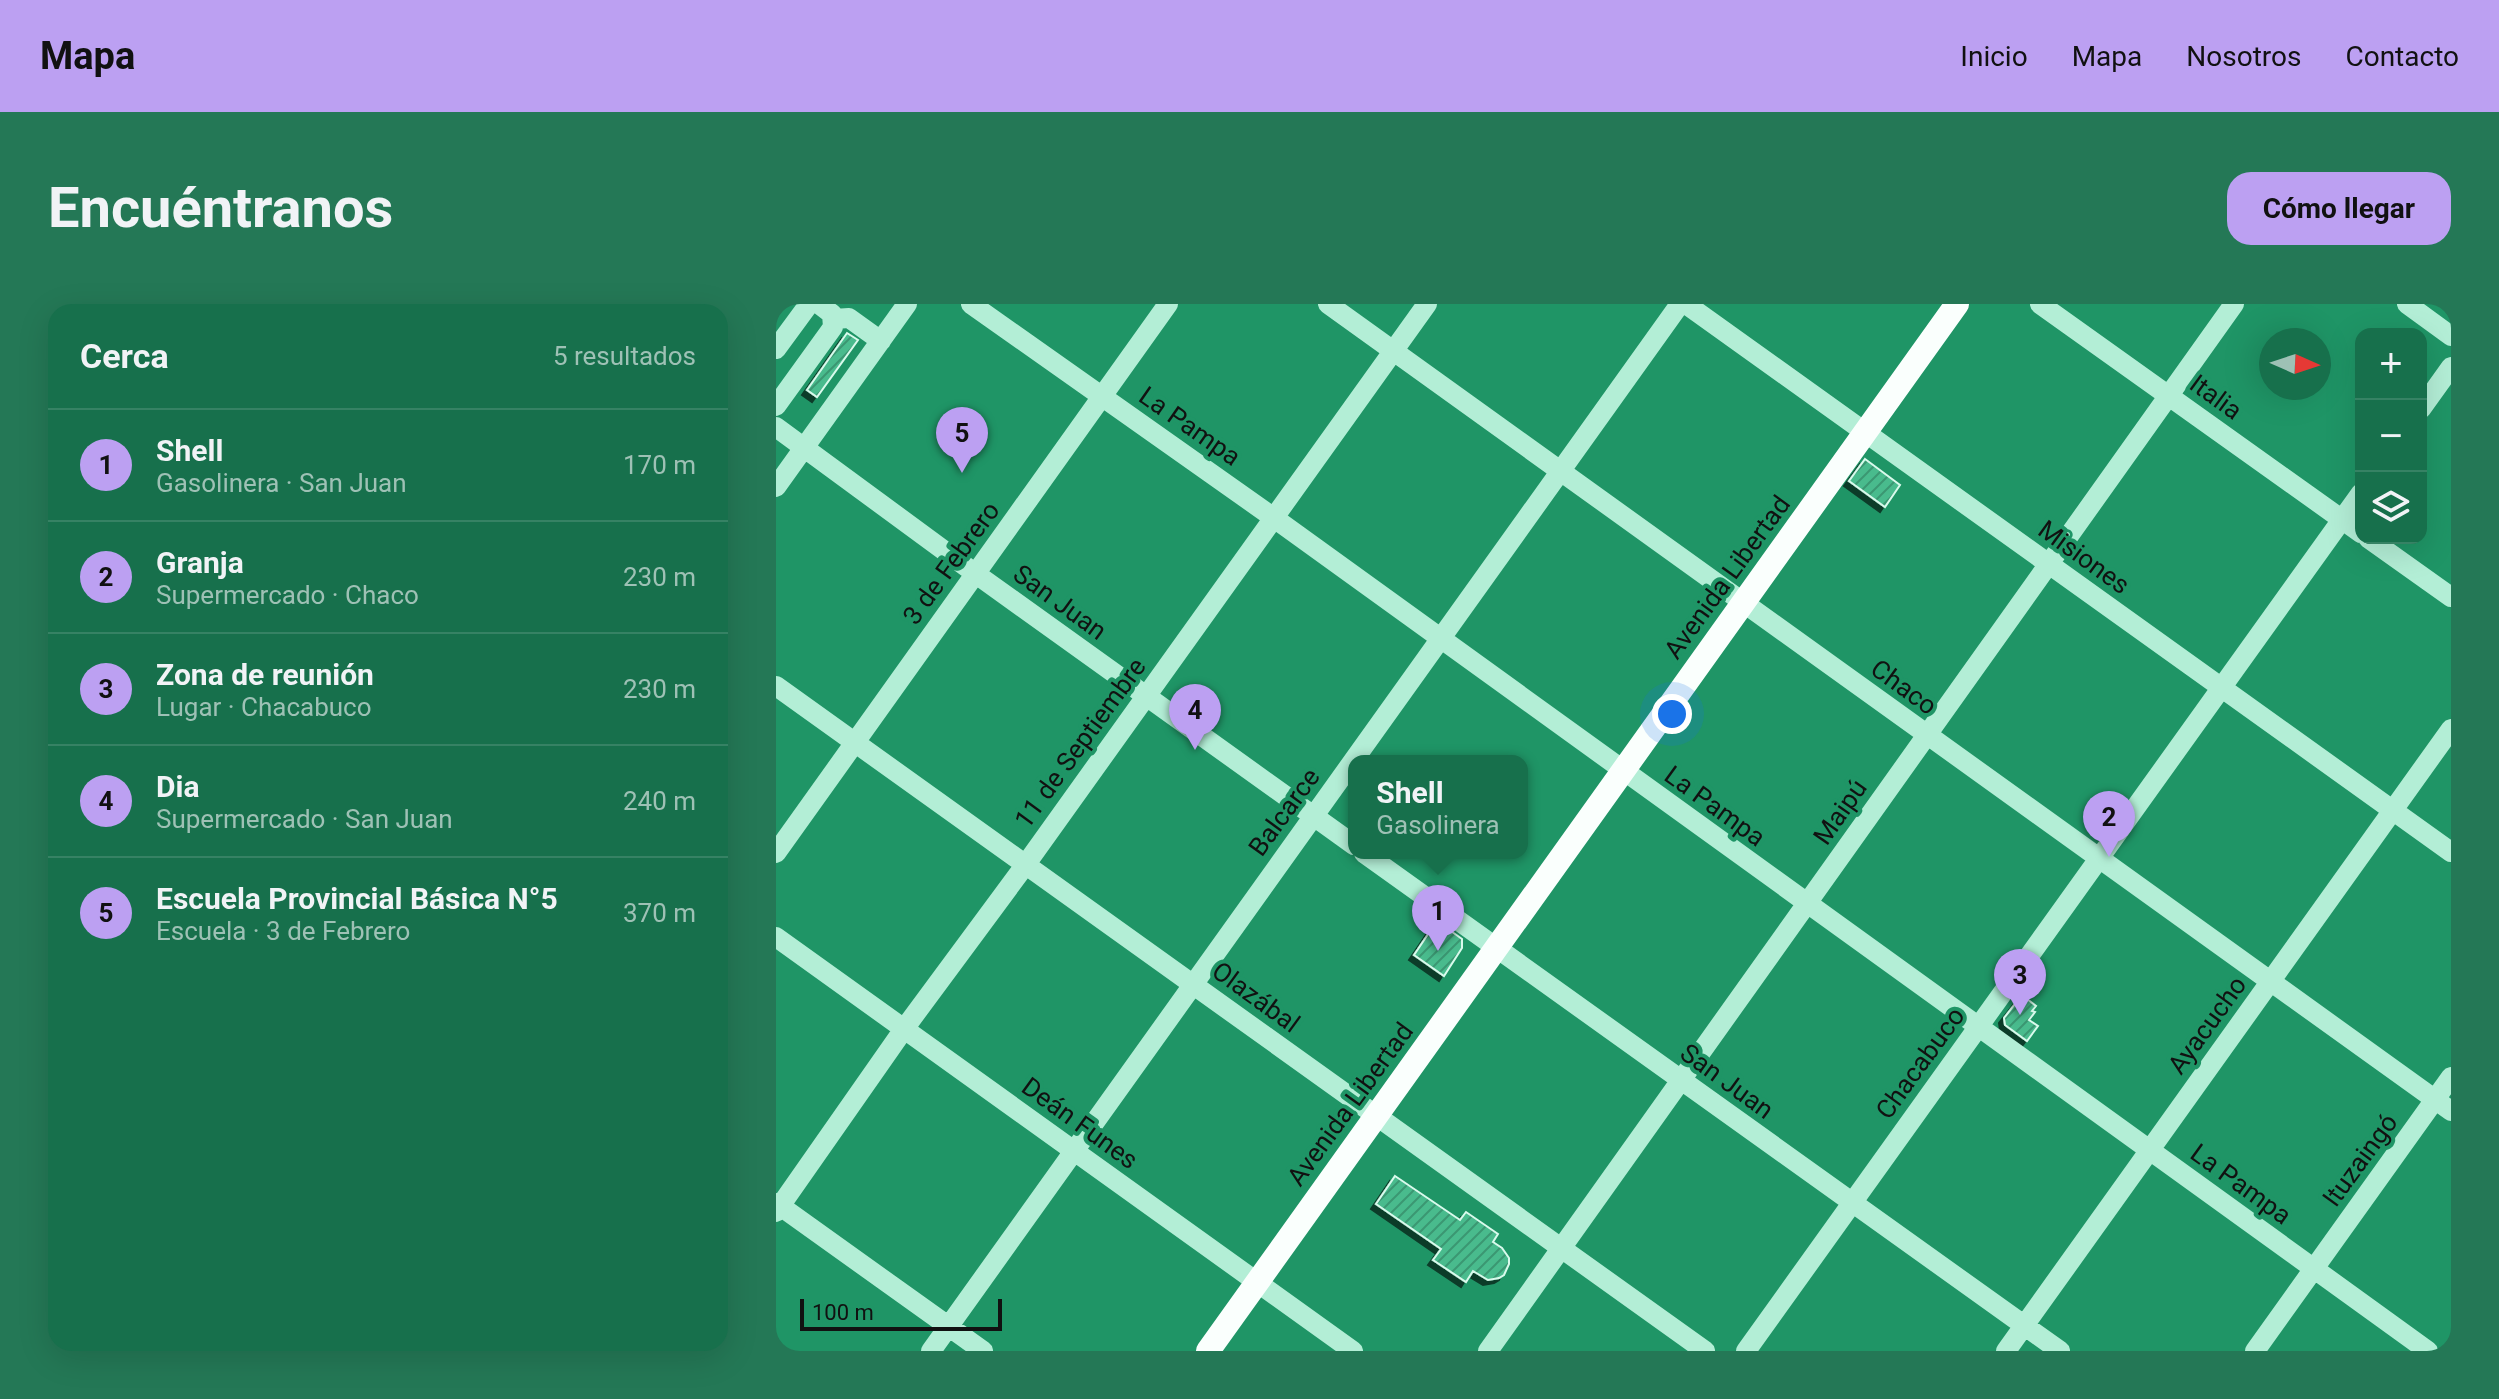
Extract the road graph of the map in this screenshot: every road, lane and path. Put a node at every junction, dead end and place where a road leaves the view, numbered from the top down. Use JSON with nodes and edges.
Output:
{"nodes":[{"id":1,"x":809,"y":304,"type":"edge"},
{"id":2,"x":819,"y":304,"type":"edge"},
{"id":3,"x":907,"y":304,"type":"edge"},
{"id":4,"x":971,"y":304,"type":"edge"},
{"id":5,"x":1168,"y":304,"type":"edge"},
{"id":6,"x":1328,"y":304,"type":"edge"},
{"id":7,"x":1427,"y":304,"type":"edge"},
{"id":8,"x":1680,"y":304,"type":"edge"},
{"id":9,"x":1686,"y":304,"type":"edge"},
{"id":10,"x":1957,"y":304,"type":"edge"},
{"id":11,"x":2040,"y":304,"type":"edge"},
{"id":12,"x":2234,"y":304,"type":"edge"},
{"id":13,"x":2407,"y":304,"type":"edge"},
{"id":14,"x":834,"y":319,"type":"junction"},
{"id":15,"x":2451,"y":336,"type":"edge"},
{"id":16,"x":881,"y":341,"type":"junction"},
{"id":17,"x":776,"y":349,"type":"edge"},
{"id":18,"x":1394,"y":351,"type":"junction"},
{"id":19,"x":2451,"y":367,"type":"edge"},
{"id":20,"x":1103,"y":396,"type":"junction"},
{"id":21,"x":2169,"y":396,"type":"junction"},
{"id":22,"x":2427,"y":401,"type":"edge"},
{"id":23,"x":776,"y":406,"type":"edge"},
{"id":24,"x":776,"y":427,"type":"edge"},
{"id":25,"x":1865,"y":432,"type":"junction"},
{"id":26,"x":805,"y":447,"type":"junction"},
{"id":27,"x":1560,"y":472,"type":"junction"},
{"id":28,"x":776,"y":487,"type":"edge"},
{"id":29,"x":2355,"y":502,"type":"edge"},
{"id":30,"x":1274,"y":518,"type":"junction"},
{"id":31,"x":2342,"y":520,"type":"junction"},
{"id":32,"x":2355,"y":529,"type":"edge"},
{"id":33,"x":2376,"y":544,"type":"edge"},
{"id":34,"x":2049,"y":564,"type":"junction"},
{"id":35,"x":976,"y":574,"type":"junction"},
{"id":36,"x":2451,"y":597,"type":"edge"},
{"id":37,"x":1743,"y":603,"type":"junction"},
{"id":38,"x":1440,"y":639,"type":"junction"},
{"id":39,"x":776,"y":686,"type":"edge"},
{"id":40,"x":2221,"y":687,"type":"junction"},
{"id":41,"x":1146,"y":696,"type":"junction"},
{"id":42,"x":2451,"y":729,"type":"edge"},
{"id":43,"x":1927,"y":735,"type":"junction"},
{"id":44,"x":855,"y":743,"type":"junction"},
{"id":45,"x":1357,"y":755,"type":"edge"},
{"id":46,"x":1348,"y":767,"type":"edge"},
{"id":47,"x":1623,"y":771,"type":"junction"},
{"id":48,"x":2393,"y":810,"type":"junction"},
{"id":49,"x":1313,"y":816,"type":"junction"},
{"id":50,"x":1348,"y":841,"type":"edge"},
{"id":51,"x":2451,"y":852,"type":"edge"},
{"id":52,"x":776,"y":853,"type":"edge"},
{"id":53,"x":1372,"y":859,"type":"edge"},
{"id":54,"x":2099,"y":859,"type":"junction"},
{"id":55,"x":1026,"y":864,"type":"junction"},
{"id":56,"x":1807,"y":903,"type":"junction"},
{"id":57,"x":776,"y":937,"type":"edge"},
{"id":58,"x":1496,"y":948,"type":"junction"},
{"id":59,"x":2270,"y":982,"type":"junction"},
{"id":60,"x":1193,"y":984,"type":"junction"},
{"id":61,"x":1978,"y":1027,"type":"junction"},
{"id":62,"x":904,"y":1029,"type":"junction"},
{"id":63,"x":2451,"y":1077,"type":"edge"},
{"id":64,"x":1681,"y":1080,"type":"junction"},
{"id":65,"x":2443,"y":1106,"type":"edge"},
{"id":66,"x":1376,"y":1116,"type":"junction"},
{"id":67,"x":2150,"y":1150,"type":"junction"},
{"id":68,"x":1074,"y":1151,"type":"junction"},
{"id":69,"x":1853,"y":1202,"type":"junction"},
{"id":70,"x":777,"y":1207,"type":"edge"},
{"id":71,"x":1562,"y":1248,"type":"junction"},
{"id":72,"x":2314,"y":1269,"type":"junction"},
{"id":73,"x":1257,"y":1282,"type":"junction"},
{"id":74,"x":2024,"y":1325,"type":"junction"},
{"id":75,"x":948,"y":1326,"type":"junction"},
{"id":76,"x":931,"y":1351,"type":"edge"},
{"id":77,"x":983,"y":1351,"type":"edge"},
{"id":78,"x":1208,"y":1351,"type":"edge"},
{"id":79,"x":1353,"y":1351,"type":"edge"},
{"id":80,"x":1488,"y":1351,"type":"edge"},
{"id":81,"x":1705,"y":1351,"type":"edge"},
{"id":82,"x":1746,"y":1351,"type":"edge"},
{"id":83,"x":2006,"y":1351,"type":"edge"},
{"id":84,"x":2060,"y":1351,"type":"edge"},
{"id":85,"x":2255,"y":1351,"type":"edge"},
{"id":86,"x":2428,"y":1351,"type":"edge"}],
"edges":[{"from":1,"to":17,"type":"street"},
{"from":2,"to":14,"type":"street"},
{"from":3,"to":16,"type":"street"},
{"from":4,"to":20,"type":"street","name":"La Pampa"},
{"from":5,"to":20,"type":"street","name":"3 de Febrero"},
{"from":6,"to":18,"type":"street","name":"Chaco"},
{"from":7,"to":18,"type":"street","name":"11 de Septiembre"},
{"from":8,"to":27,"type":"street","name":"Balcarce"},
{"from":9,"to":25,"type":"street","name":"Misiones"},
{"from":10,"to":25,"type":"main road","name":"Avenida Libertad"},
{"from":11,"to":21,"type":"street","name":"Italia"},
{"from":12,"to":21,"type":"street","name":"Maipú"},
{"from":13,"to":15,"type":"street"},
{"from":14,"to":16,"type":"street"},
{"from":14,"to":23,"type":"street"},
{"from":16,"to":26,"type":"street"},
{"from":18,"to":27,"type":"street","name":"Chaco"},
{"from":18,"to":30,"type":"street","name":"11 de Septiembre"},
{"from":19,"to":22,"type":"street"},
{"from":20,"to":30,"type":"street","name":"La Pampa"},
{"from":20,"to":35,"type":"street","name":"3 de Febrero"},
{"from":21,"to":31,"type":"street","name":"Italia"},
{"from":21,"to":34,"type":"street","name":"Maipú"},
{"from":24,"to":26,"type":"street","name":"San Juan"},
{"from":25,"to":34,"type":"street","name":"Misiones"},
{"from":25,"to":37,"type":"main road","name":"Avenida Libertad"},
{"from":26,"to":28,"type":"street"},
{"from":26,"to":35,"type":"street","name":"San Juan"},
{"from":27,"to":37,"type":"street","name":"Chaco"},
{"from":27,"to":38,"type":"street","name":"Balcarce"},
{"from":29,"to":31,"type":"street","name":"Chacabuco"},
{"from":30,"to":38,"type":"street","name":"La Pampa"},
{"from":30,"to":41,"type":"street","name":"11 de Septiembre"},
{"from":31,"to":32,"type":"street","name":"Italia"},
{"from":31,"to":40,"type":"street","name":"Chacabuco"},
{"from":33,"to":36,"type":"street"},
{"from":34,"to":40,"type":"street","name":"Misiones"},
{"from":34,"to":43,"type":"street","name":"Maipú"},
{"from":35,"to":41,"type":"street","name":"San Juan"},
{"from":35,"to":44,"type":"street","name":"3 de Febrero"},
{"from":37,"to":43,"type":"street","name":"Chaco"},
{"from":37,"to":47,"type":"main road","name":"Avenida Libertad"},
{"from":38,"to":45,"type":"street","name":"Balcarce"},
{"from":38,"to":47,"type":"street","name":"La Pampa"},
{"from":39,"to":44,"type":"street","name":"Olazábal"},
{"from":40,"to":48,"type":"street","name":"Misiones"},
{"from":40,"to":54,"type":"street","name":"Chacabuco"},
{"from":41,"to":49,"type":"street","name":"San Juan"},
{"from":41,"to":55,"type":"street","name":"11 de Septiembre"},
{"from":42,"to":48,"type":"street","name":"Ayacucho"},
{"from":43,"to":54,"type":"street","name":"Chaco"},
{"from":43,"to":56,"type":"street","name":"Maipú"},
{"from":44,"to":52,"type":"street","name":"3 de Febrero"},
{"from":44,"to":55,"type":"street","name":"Olazábal"},
{"from":46,"to":49,"type":"street","name":"Balcarce"},
{"from":47,"to":56,"type":"street","name":"La Pampa"},
{"from":47,"to":58,"type":"main road","name":"Avenida Libertad"},
{"from":48,"to":51,"type":"street","name":"Misiones"},
{"from":48,"to":59,"type":"street","name":"Ayacucho"},
{"from":49,"to":50,"type":"street","name":"San Juan"},
{"from":49,"to":60,"type":"street","name":"Balcarce"},
{"from":53,"to":58,"type":"street","name":"San Juan"},
{"from":54,"to":59,"type":"street","name":"Chaco"},
{"from":54,"to":61,"type":"street","name":"Chacabuco"},
{"from":55,"to":60,"type":"street","name":"Olazábal"},
{"from":55,"to":62,"type":"street","name":"11 de Septiembre"},
{"from":56,"to":61,"type":"street","name":"La Pampa"},
{"from":56,"to":64,"type":"street","name":"Maipú"},
{"from":57,"to":62,"type":"street","name":"Deán Funes"},
{"from":58,"to":64,"type":"street","name":"San Juan"},
{"from":58,"to":66,"type":"main road","name":"Avenida Libertad"},
{"from":59,"to":65,"type":"street","name":"Chaco"},
{"from":59,"to":67,"type":"street","name":"Ayacucho"},
{"from":60,"to":66,"type":"street","name":"Olazábal"},
{"from":60,"to":68,"type":"street","name":"Balcarce"},
{"from":61,"to":67,"type":"street","name":"La Pampa"},
{"from":61,"to":69,"type":"street","name":"Chacabuco"},
{"from":62,"to":68,"type":"street","name":"Deán Funes"},
{"from":62,"to":70,"type":"street","name":"11 de Septiembre"},
{"from":63,"to":65,"type":"street","name":"Ituzaingó"},
{"from":64,"to":69,"type":"street","name":"San Juan"},
{"from":64,"to":71,"type":"street","name":"Maipú"},
{"from":65,"to":72,"type":"street","name":"Ituzaingó"},
{"from":66,"to":71,"type":"street","name":"Olazábal"},
{"from":66,"to":73,"type":"main road","name":"Avenida Libertad"},
{"from":67,"to":72,"type":"street","name":"La Pampa"},
{"from":67,"to":74,"type":"street","name":"Ayacucho"},
{"from":68,"to":73,"type":"street","name":"Deán Funes"},
{"from":68,"to":75,"type":"street","name":"Balcarce"},
{"from":69,"to":74,"type":"street","name":"San Juan"},
{"from":69,"to":82,"type":"street","name":"Chacabuco"},
{"from":70,"to":75,"type":"street"},
{"from":71,"to":80,"type":"street","name":"Maipú"},
{"from":71,"to":81,"type":"street","name":"Olazábal"},
{"from":72,"to":85,"type":"street","name":"Ituzaingó"},
{"from":72,"to":86,"type":"street","name":"La Pampa"},
{"from":73,"to":78,"type":"main road","name":"Avenida Libertad"},
{"from":73,"to":79,"type":"street","name":"Deán Funes"},
{"from":74,"to":83,"type":"street","name":"Ayacucho"},
{"from":74,"to":84,"type":"street","name":"San Juan"},
{"from":75,"to":76,"type":"street","name":"Balcarce"},
{"from":75,"to":77,"type":"street"}]}
